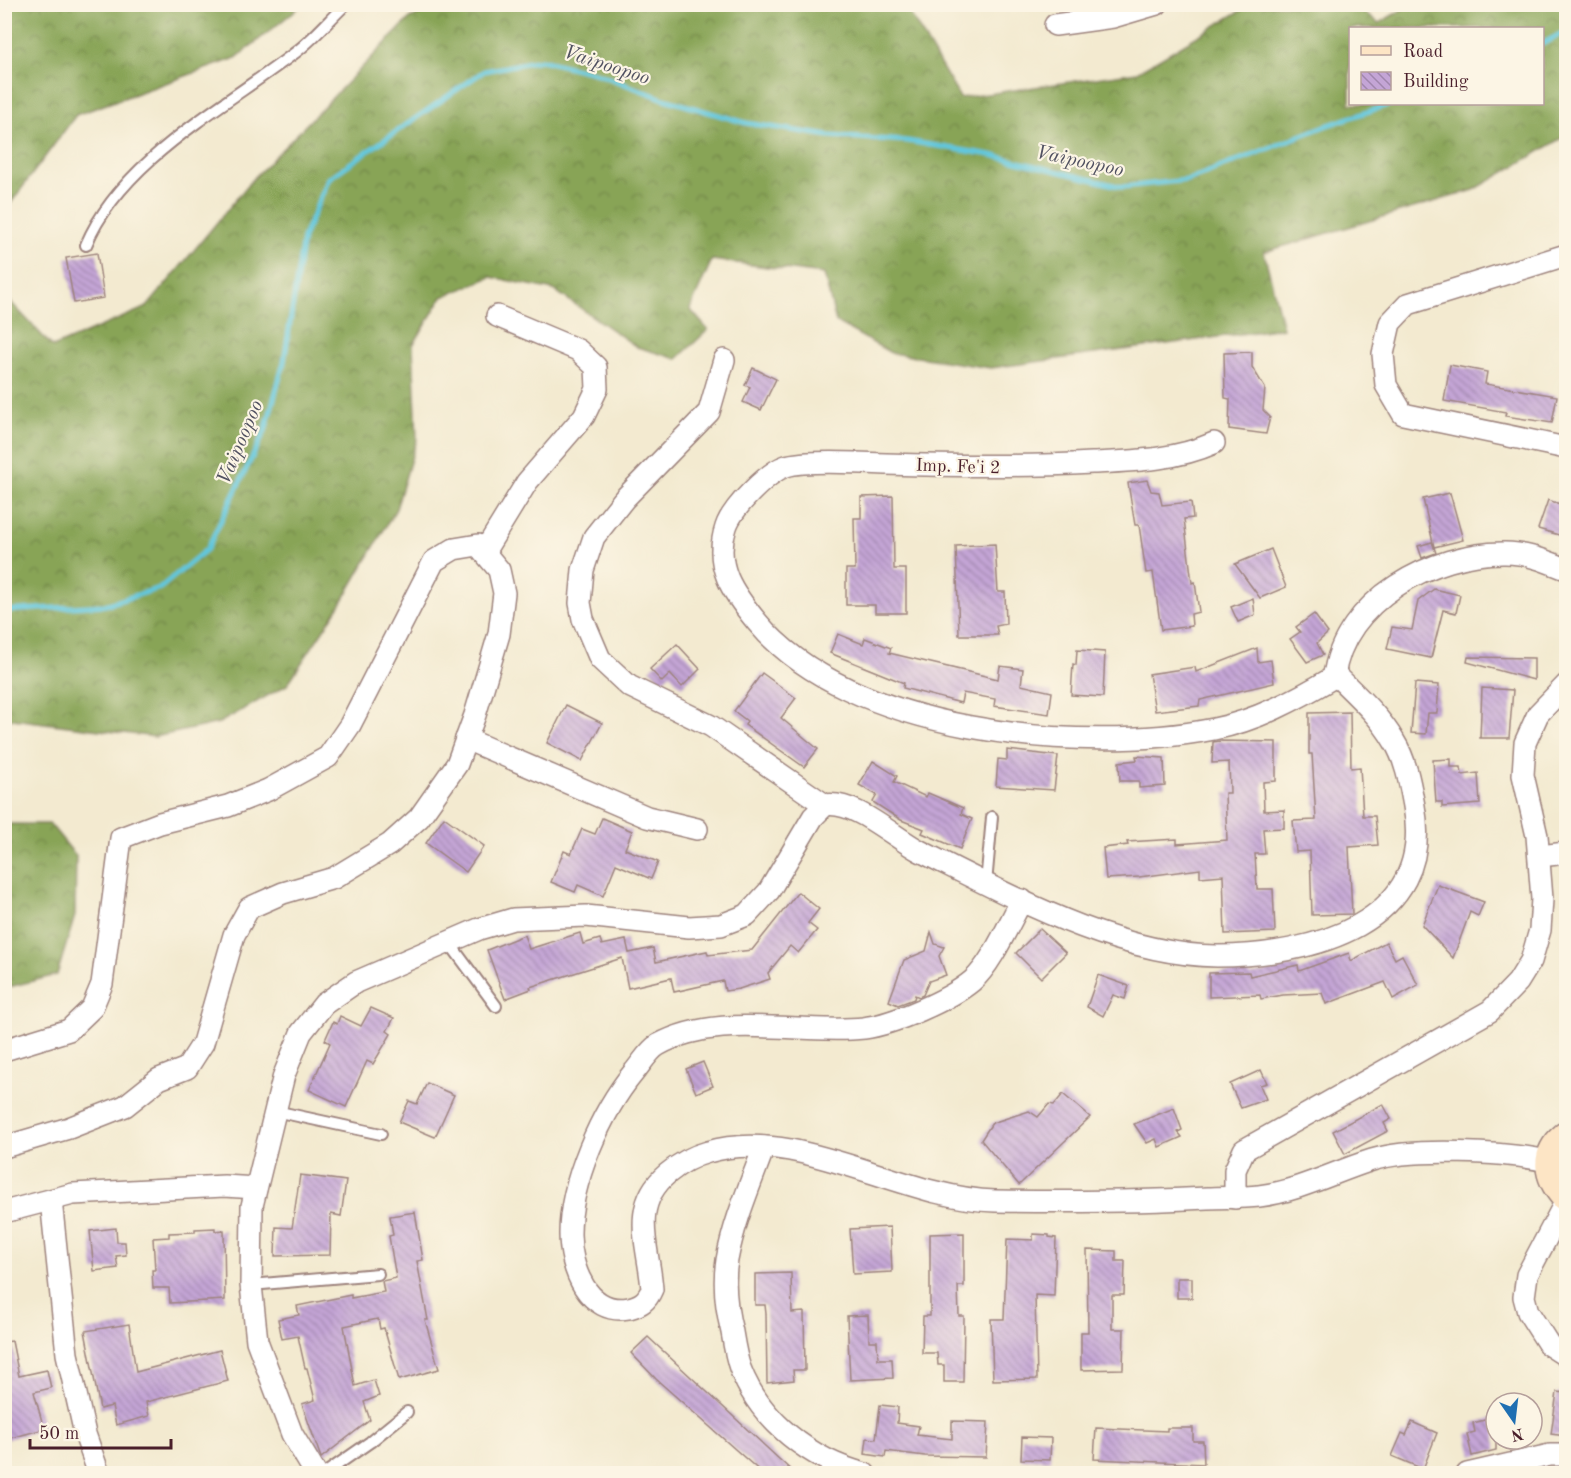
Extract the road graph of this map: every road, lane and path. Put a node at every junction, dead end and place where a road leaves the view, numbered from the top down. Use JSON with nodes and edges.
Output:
{"nodes":[{"id":1,"x":346,"y":4,"type":"edge"},
{"id":2,"x":1157,"y":4,"type":"edge"},
{"id":3,"x":1055,"y":25,"type":"dead end"},
{"id":4,"x":86,"y":245,"type":"dead end"},
{"id":5,"x":1566,"y":255,"type":"edge"},
{"id":6,"x":497,"y":316,"type":"dead end"},
{"id":7,"x":724,"y":360,"type":"dead end"},
{"id":8,"x":1214,"y":443,"type":"dead end"},
{"id":9,"x":1566,"y":448,"type":"edge"},
{"id":10,"x":484,"y":552,"type":"junction"},
{"id":11,"x":1566,"y":569,"type":"edge"},
{"id":12,"x":1334,"y":673,"type":"junction"},
{"id":13,"x":1566,"y":685,"type":"edge"},
{"id":14,"x":466,"y":739,"type":"junction"},
{"id":15,"x":825,"y":805,"type":"junction"},
{"id":16,"x":992,"y":817,"type":"dead end"},
{"id":17,"x":697,"y":829,"type":"dead end"},
{"id":18,"x":1566,"y":853,"type":"edge"},
{"id":19,"x":1540,"y":856,"type":"junction"},
{"id":20,"x":986,"y":884,"type":"junction"},
{"id":21,"x":1022,"y":900,"type":"junction"},
{"id":22,"x":448,"y":941,"type":"junction"},
{"id":23,"x":496,"y":1006,"type":"dead end"},
{"id":24,"x":4,"y":1050,"type":"edge"},
{"id":25,"x":275,"y":1111,"type":"junction"},
{"id":26,"x":381,"y":1134,"type":"dead end"},
{"id":27,"x":1566,"y":1137,"type":"edge"},
{"id":28,"x":4,"y":1147,"type":"edge"},
{"id":29,"x":764,"y":1147,"type":"junction"},
{"id":30,"x":1551,"y":1162,"type":"junction"},
{"id":31,"x":256,"y":1188,"type":"junction"},
{"id":32,"x":1235,"y":1198,"type":"junction"},
{"id":33,"x":1566,"y":1198,"type":"edge"},
{"id":34,"x":51,"y":1200,"type":"junction"},
{"id":35,"x":4,"y":1212,"type":"edge"},
{"id":36,"x":378,"y":1274,"type":"dead end"},
{"id":37,"x":251,"y":1285,"type":"junction"},
{"id":38,"x":1566,"y":1356,"type":"edge"},
{"id":39,"x":407,"y":1412,"type":"dead end"},
{"id":40,"x":1566,"y":1455,"type":"edge"},
{"id":41,"x":99,"y":1473,"type":"edge"},
{"id":42,"x":316,"y":1473,"type":"edge"},
{"id":43,"x":324,"y":1473,"type":"edge"},
{"id":44,"x":865,"y":1473,"type":"edge"},
{"id":45,"x":1467,"y":1473,"type":"edge"}],
"edges":[{"from":1,"to":4,"type":"lane"},
{"from":2,"to":3,"type":"street"},
{"from":5,"to":9,"type":"street"},
{"from":6,"to":10,"type":"street"},
{"from":7,"to":15,"type":"street"},
{"from":8,"to":12,"type":"street","name":"Imp. Fe'i 2"},
{"from":10,"to":14,"type":"street"},
{"from":10,"to":24,"type":"street"},
{"from":11,"to":12,"type":"street"},
{"from":12,"to":21,"type":"street"},
{"from":13,"to":19,"type":"street"},
{"from":14,"to":17,"type":"street"},
{"from":14,"to":28,"type":"street"},
{"from":15,"to":20,"type":"street"},
{"from":15,"to":22,"type":"street"},
{"from":16,"to":20,"type":"lane"},
{"from":18,"to":19,"type":"street"},
{"from":19,"to":32,"type":"street"},
{"from":20,"to":21,"type":"street"},
{"from":21,"to":29,"type":"street"},
{"from":22,"to":23,"type":"lane"},
{"from":22,"to":25,"type":"street"},
{"from":25,"to":26,"type":"lane"},
{"from":25,"to":31,"type":"street"},
{"from":27,"to":30,"type":"main road"},
{"from":29,"to":32,"type":"street"},
{"from":29,"to":44,"type":"street"},
{"from":30,"to":32,"type":"street"},
{"from":30,"to":33,"type":"main road"},
{"from":31,"to":34,"type":"street"},
{"from":31,"to":37,"type":"street"},
{"from":33,"to":38,"type":"street"},
{"from":34,"to":35,"type":"street"},
{"from":34,"to":41,"type":"street"},
{"from":36,"to":37,"type":"lane"},
{"from":37,"to":42,"type":"street"},
{"from":39,"to":43,"type":"lane"},
{"from":40,"to":45,"type":"street"}]}
